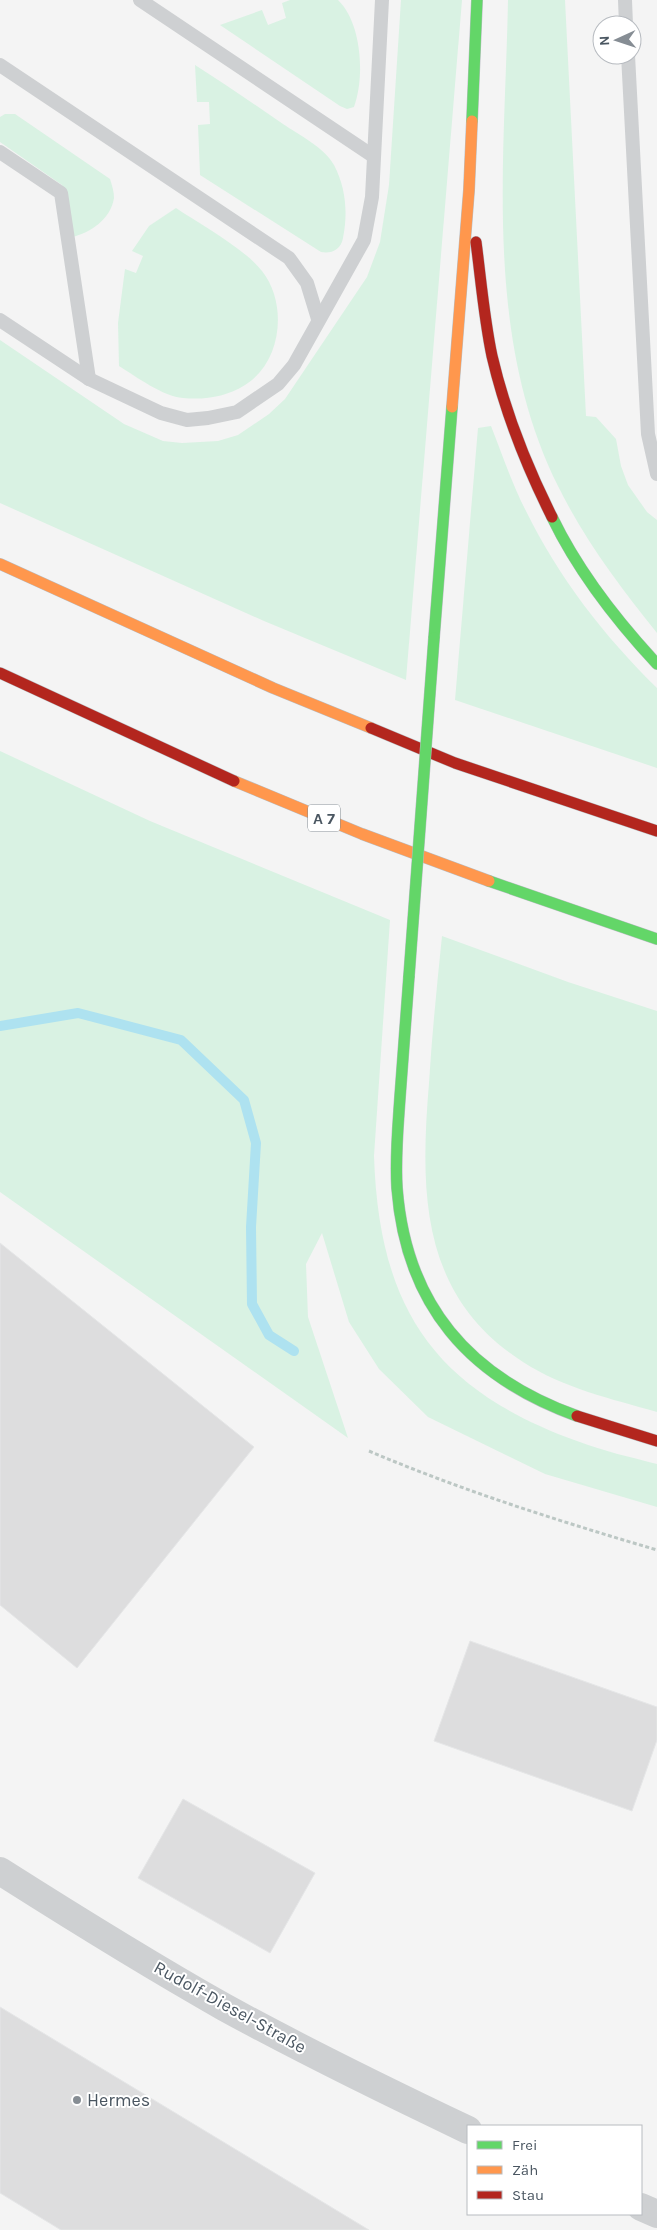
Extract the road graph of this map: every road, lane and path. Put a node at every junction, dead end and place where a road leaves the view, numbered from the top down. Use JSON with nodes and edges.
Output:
{"nodes":[{"id":1,"x":140,"y":0,"type":"edge"},
{"id":2,"x":477,"y":0,"type":"edge"},
{"id":3,"x":625,"y":0,"type":"edge"},
{"id":4,"x":381,"y":1,"type":"edge"},
{"id":5,"x":626,"y":15,"type":"edge"},
{"id":6,"x":0,"y":65,"type":"edge"},
{"id":7,"x":629,"y":65,"type":"edge"},
{"id":8,"x":0,"y":152,"type":"edge"},
{"id":9,"x":373,"y":156,"type":"junction"},
{"id":10,"x":469,"y":190,"type":"junction"},
{"id":11,"x":318,"y":319,"type":"junction"},
{"id":12,"x":0,"y":320,"type":"edge"},
{"id":13,"x":89,"y":379,"type":"junction"},
{"id":14,"x":657,"y":474,"type":"edge"},
{"id":15,"x":0,"y":564,"type":"edge"},
{"id":16,"x":657,"y":664,"type":"edge"},
{"id":17,"x":0,"y":673,"type":"edge"},
{"id":18,"x":657,"y":831,"type":"edge"},
{"id":19,"x":657,"y":939,"type":"edge"},
{"id":20,"x":657,"y":1441,"type":"edge"},
{"id":21,"x":369,"y":1451,"type":"dead end"},
{"id":22,"x":657,"y":1550,"type":"edge"},
{"id":23,"x":0,"y":1871,"type":"edge"},
{"id":24,"x":467,"y":2130,"type":"edge"},
{"id":25,"x":642,"y":2207,"type":"edge"},
{"id":26,"x":657,"y":2214,"type":"edge"}],
"edges":[{"from":1,"to":9,"type":"lane"},
{"from":2,"to":10,"type":"highway"},
{"from":3,"to":5,"type":"lane"},
{"from":4,"to":9,"type":"lane"},
{"from":6,"to":11,"type":"lane"},
{"from":7,"to":14,"type":"lane"},
{"from":8,"to":13,"type":"lane"},
{"from":9,"to":11,"type":"lane"},
{"from":10,"to":16,"type":"highway"},
{"from":10,"to":20,"type":"highway","bridge":true},
{"from":11,"to":13,"type":"lane"},
{"from":12,"to":13,"type":"lane"},
{"from":15,"to":18,"type":"highway"},
{"from":17,"to":19,"type":"highway","number":"A 7"},
{"from":21,"to":22,"type":"path"},
{"from":23,"to":24,"type":"street","name":"Rudolf-Diesel-Straße"},
{"from":25,"to":26,"type":"street"}]}
